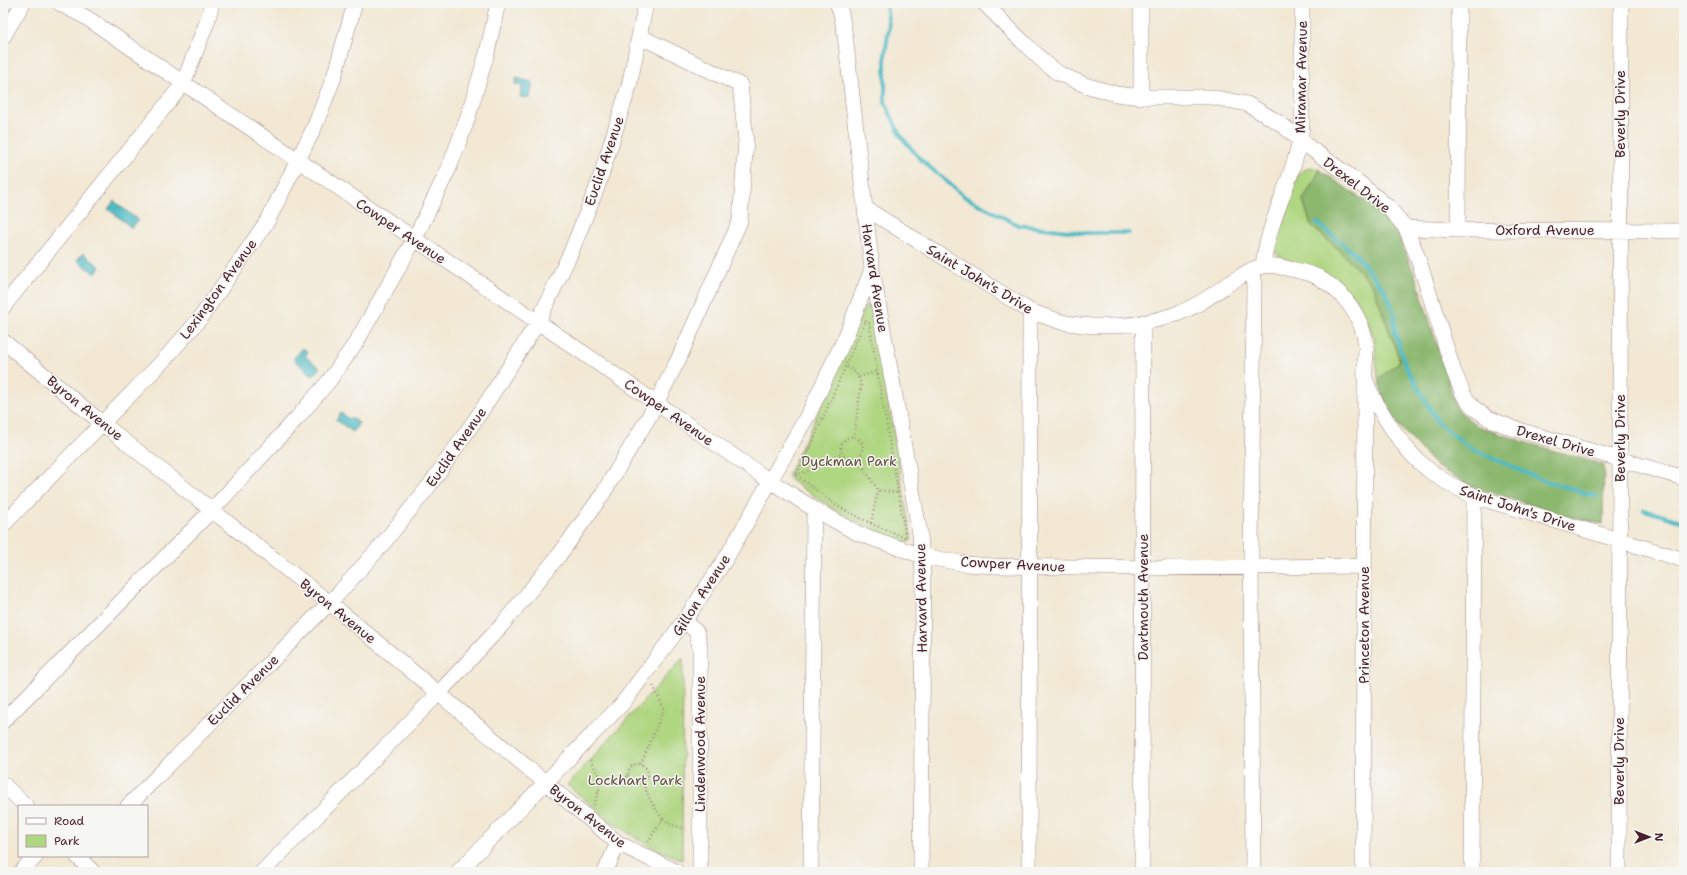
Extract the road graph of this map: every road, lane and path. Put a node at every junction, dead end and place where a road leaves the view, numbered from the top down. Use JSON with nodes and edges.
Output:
{"nodes":[{"id":1,"x":23,"y":3,"type":"edge"},
{"id":2,"x":59,"y":3,"type":"edge"},
{"id":3,"x":212,"y":3,"type":"edge"},
{"id":4,"x":355,"y":3,"type":"edge"},
{"id":5,"x":498,"y":3,"type":"edge"},
{"id":6,"x":646,"y":3,"type":"edge"},
{"id":7,"x":837,"y":3,"type":"edge"},
{"id":8,"x":1141,"y":3,"type":"edge"},
{"id":9,"x":1302,"y":3,"type":"edge"},
{"id":10,"x":1459,"y":3,"type":"edge"},
{"id":11,"x":1621,"y":3,"type":"edge"},
{"id":12,"x":986,"y":4,"type":"edge"},
{"id":13,"x":78,"y":8,"type":"edge"},
{"id":14,"x":639,"y":36,"type":"junction"},
{"id":15,"x":3,"y":37,"type":"edge"},
{"id":16,"x":183,"y":84,"type":"junction"},
{"id":17,"x":1141,"y":97,"type":"junction"},
{"id":18,"x":1300,"y":140,"type":"junction"},
{"id":19,"x":298,"y":161,"type":"junction"},
{"id":20,"x":865,"y":208,"type":"junction"},
{"id":21,"x":1406,"y":228,"type":"junction"},
{"id":22,"x":1458,"y":230,"type":"junction"},
{"id":23,"x":1620,"y":230,"type":"junction"},
{"id":24,"x":1684,"y":231,"type":"edge"},
{"id":25,"x":414,"y":240,"type":"junction"},
{"id":26,"x":1257,"y":268,"type":"junction"},
{"id":27,"x":872,"y":269,"type":"junction"},
{"id":28,"x":3,"y":307,"type":"edge"},
{"id":29,"x":1030,"y":311,"type":"junction"},
{"id":30,"x":538,"y":322,"type":"junction"},
{"id":31,"x":1143,"y":322,"type":"junction"},
{"id":32,"x":3,"y":341,"type":"edge"},
{"id":33,"x":845,"y":366,"type":"junction"},
{"id":34,"x":878,"y":371,"type":"junction"},
{"id":35,"x":859,"y":377,"type":"junction"},
{"id":36,"x":1365,"y":378,"type":"junction"},
{"id":37,"x":656,"y":403,"type":"junction"},
{"id":38,"x":103,"y":424,"type":"junction"},
{"id":39,"x":854,"y":437,"type":"junction"},
{"id":40,"x":842,"y":453,"type":"junction"},
{"id":41,"x":857,"y":458,"type":"junction"},
{"id":42,"x":1620,"y":459,"type":"junction"},
{"id":43,"x":796,"y":475,"type":"junction"},
{"id":44,"x":1684,"y":478,"type":"edge"},
{"id":45,"x":771,"y":481,"type":"junction"},
{"id":46,"x":878,"y":490,"type":"junction"},
{"id":47,"x":899,"y":493,"type":"junction"},
{"id":48,"x":1474,"y":496,"type":"junction"},
{"id":49,"x":814,"y":509,"type":"junction"},
{"id":50,"x":211,"y":511,"type":"junction"},
{"id":51,"x":871,"y":523,"type":"junction"},
{"id":52,"x":3,"y":525,"type":"edge"},
{"id":53,"x":1620,"y":540,"type":"junction"},
{"id":54,"x":922,"y":556,"type":"junction"},
{"id":55,"x":1684,"y":560,"type":"edge"},
{"id":56,"x":1251,"y":566,"type":"junction"},
{"id":57,"x":1364,"y":566,"type":"junction"},
{"id":58,"x":1030,"y":567,"type":"junction"},
{"id":59,"x":1143,"y":568,"type":"junction"},
{"id":60,"x":330,"y":603,"type":"junction"},
{"id":61,"x":686,"y":620,"type":"junction"},
{"id":62,"x":653,"y":685,"type":"dead end"},
{"id":63,"x":438,"y":694,"type":"junction"},
{"id":64,"x":3,"y":722,"type":"edge"},
{"id":65,"x":590,"y":760,"type":"dead end"},
{"id":66,"x":641,"y":764,"type":"junction"},
{"id":67,"x":628,"y":777,"type":"junction"},
{"id":68,"x":602,"y":780,"type":"junction"},
{"id":69,"x":545,"y":783,"type":"junction"},
{"id":70,"x":643,"y":783,"type":"junction"},
{"id":71,"x":3,"y":784,"type":"edge"},
{"id":72,"x":25,"y":805,"type":"edge"},
{"id":73,"x":129,"y":805,"type":"edge"},
{"id":74,"x":594,"y":805,"type":"dead end"},
{"id":75,"x":664,"y":819,"type":"junction"},
{"id":76,"x":686,"y":829,"type":"dead end"},
{"id":77,"x":648,"y":842,"type":"dead end"},
{"id":78,"x":618,"y":843,"type":"junction"},
{"id":79,"x":35,"y":857,"type":"edge"},
{"id":80,"x":79,"y":857,"type":"edge"},
{"id":81,"x":21,"y":872,"type":"edge"},
{"id":82,"x":93,"y":872,"type":"edge"},
{"id":83,"x":262,"y":872,"type":"edge"},
{"id":84,"x":458,"y":872,"type":"edge"},
{"id":85,"x":605,"y":872,"type":"edge"},
{"id":86,"x":677,"y":872,"type":"edge"},
{"id":87,"x":700,"y":872,"type":"edge"},
{"id":88,"x":811,"y":872,"type":"edge"},
{"id":89,"x":921,"y":872,"type":"edge"},
{"id":90,"x":1029,"y":872,"type":"edge"},
{"id":91,"x":1142,"y":872,"type":"edge"},
{"id":92,"x":1253,"y":872,"type":"edge"},
{"id":93,"x":1363,"y":872,"type":"edge"},
{"id":94,"x":1472,"y":872,"type":"edge"},
{"id":95,"x":1619,"y":872,"type":"edge"}],
"edges":[{"from":1,"to":15,"type":"street"},
{"from":2,"to":13,"type":"street","name":"Cowper Avenue"},
{"from":3,"to":16,"type":"street"},
{"from":4,"to":19,"type":"street","name":"Lexington Avenue"},
{"from":5,"to":25,"type":"street"},
{"from":6,"to":14,"type":"street","name":"Euclid Avenue"},
{"from":7,"to":20,"type":"street"},
{"from":8,"to":17,"type":"street"},
{"from":9,"to":18,"type":"street","name":"Miramar Avenue"},
{"from":10,"to":22,"type":"street"},
{"from":11,"to":23,"type":"street","name":"Beverly Drive"},
{"from":12,"to":17,"type":"street","name":"Drexel Drive"},
{"from":13,"to":16,"type":"street","name":"Cowper Avenue"},
{"from":14,"to":30,"type":"street","name":"Euclid Avenue"},
{"from":14,"to":37,"type":"street"},
{"from":16,"to":19,"type":"street","name":"Cowper Avenue"},
{"from":16,"to":28,"type":"street"},
{"from":17,"to":18,"type":"street","name":"Drexel Drive"},
{"from":18,"to":21,"type":"street","name":"Drexel Drive"},
{"from":18,"to":26,"type":"street","name":"Miramar Avenue"},
{"from":19,"to":25,"type":"street","name":"Cowper Avenue"},
{"from":19,"to":38,"type":"street","name":"Lexington Avenue"},
{"from":20,"to":27,"type":"street","name":"Harvard Avenue"},
{"from":20,"to":29,"type":"street","name":"Saint John's Drive"},
{"from":21,"to":22,"type":"street","name":"Oxford Avenue"},
{"from":21,"to":42,"type":"street","name":"Drexel Drive"},
{"from":22,"to":23,"type":"street","name":"Oxford Avenue"},
{"from":23,"to":24,"type":"street","name":"Oxford Avenue"},
{"from":23,"to":42,"type":"street","name":"Beverly Drive"},
{"from":25,"to":30,"type":"street","name":"Cowper Avenue"},
{"from":25,"to":50,"type":"street"},
{"from":26,"to":31,"type":"street","name":"Saint John's Drive"},
{"from":26,"to":36,"type":"street","name":"Saint John's Drive"},
{"from":26,"to":56,"type":"street","name":"Miramar Avenue"},
{"from":27,"to":45,"type":"street","name":"Gillon Avenue"},
{"from":27,"to":54,"type":"street","name":"Harvard Avenue"},
{"from":29,"to":31,"type":"street","name":"Saint John's Drive"},
{"from":29,"to":58,"type":"street"},
{"from":30,"to":37,"type":"street","name":"Cowper Avenue"},
{"from":30,"to":60,"type":"street","name":"Euclid Avenue"},
{"from":31,"to":59,"type":"street","name":"Dartmouth Avenue"},
{"from":32,"to":38,"type":"street","name":"Byron Avenue"},
{"from":33,"to":34,"type":"path"},
{"from":33,"to":35,"type":"path"},
{"from":33,"to":43,"type":"path"},
{"from":34,"to":35,"type":"path"},
{"from":34,"to":47,"type":"path"},
{"from":35,"to":39,"type":"path"},
{"from":36,"to":48,"type":"street","name":"Saint John's Drive"},
{"from":36,"to":57,"type":"street","name":"Princeton Avenue"},
{"from":37,"to":45,"type":"street","name":"Cowper Avenue"},
{"from":37,"to":63,"type":"street"},
{"from":38,"to":50,"type":"street","name":"Byron Avenue"},
{"from":38,"to":52,"type":"street","name":"Lexington Avenue"},
{"from":39,"to":40,"type":"path"},
{"from":39,"to":41,"type":"path"},
{"from":40,"to":41,"type":"path"},
{"from":40,"to":43,"type":"path"},
{"from":41,"to":46,"type":"path"},
{"from":42,"to":44,"type":"street","name":"Drexel Drive"},
{"from":42,"to":53,"type":"street","name":"Beverly Drive"},
{"from":43,"to":51,"type":"path"},
{"from":45,"to":49,"type":"street","name":"Cowper Avenue"},
{"from":45,"to":61,"type":"street","name":"Gillon Avenue"},
{"from":46,"to":47,"type":"path"},
{"from":46,"to":51,"type":"path"},
{"from":47,"to":51,"type":"path"},
{"from":48,"to":53,"type":"street","name":"Saint John's Drive"},
{"from":48,"to":94,"type":"street"},
{"from":49,"to":54,"type":"street","name":"Cowper Avenue"},
{"from":49,"to":88,"type":"street"},
{"from":50,"to":60,"type":"street","name":"Byron Avenue"},
{"from":50,"to":64,"type":"street"},
{"from":53,"to":55,"type":"street","name":"Saint John's Drive"},
{"from":53,"to":95,"type":"street","name":"Beverly Drive"},
{"from":54,"to":58,"type":"street","name":"Cowper Avenue"},
{"from":54,"to":89,"type":"street","name":"Harvard Avenue"},
{"from":56,"to":57,"type":"street","name":"Cowper Avenue"},
{"from":56,"to":59,"type":"street","name":"Cowper Avenue"},
{"from":56,"to":92,"type":"street","name":"Miramar Avenue"},
{"from":57,"to":93,"type":"street","name":"Princeton Avenue"},
{"from":58,"to":59,"type":"street","name":"Cowper Avenue"},
{"from":58,"to":90,"type":"street"},
{"from":59,"to":91,"type":"street","name":"Dartmouth Avenue"},
{"from":60,"to":63,"type":"street","name":"Byron Avenue"},
{"from":60,"to":73,"type":"street","name":"Euclid Avenue"},
{"from":61,"to":69,"type":"street","name":"Gillon Avenue"},
{"from":61,"to":87,"type":"street","name":"Lindenwood Avenue"},
{"from":62,"to":66,"type":"path"},
{"from":63,"to":69,"type":"street","name":"Byron Avenue"},
{"from":63,"to":83,"type":"street"},
{"from":65,"to":68,"type":"path"},
{"from":66,"to":67,"type":"path"},
{"from":66,"to":70,"type":"path"},
{"from":67,"to":68,"type":"path"},
{"from":67,"to":70,"type":"path"},
{"from":68,"to":74,"type":"path"},
{"from":69,"to":78,"type":"street","name":"Byron Avenue"},
{"from":69,"to":84,"type":"street","name":"Gillon Avenue"},
{"from":70,"to":75,"type":"path"},
{"from":71,"to":72,"type":"street"},
{"from":75,"to":76,"type":"path"},
{"from":75,"to":77,"type":"path"},
{"from":78,"to":85,"type":"street"},
{"from":78,"to":86,"type":"street","name":"Byron Avenue"},
{"from":79,"to":81,"type":"street"},
{"from":80,"to":82,"type":"street"}]}
